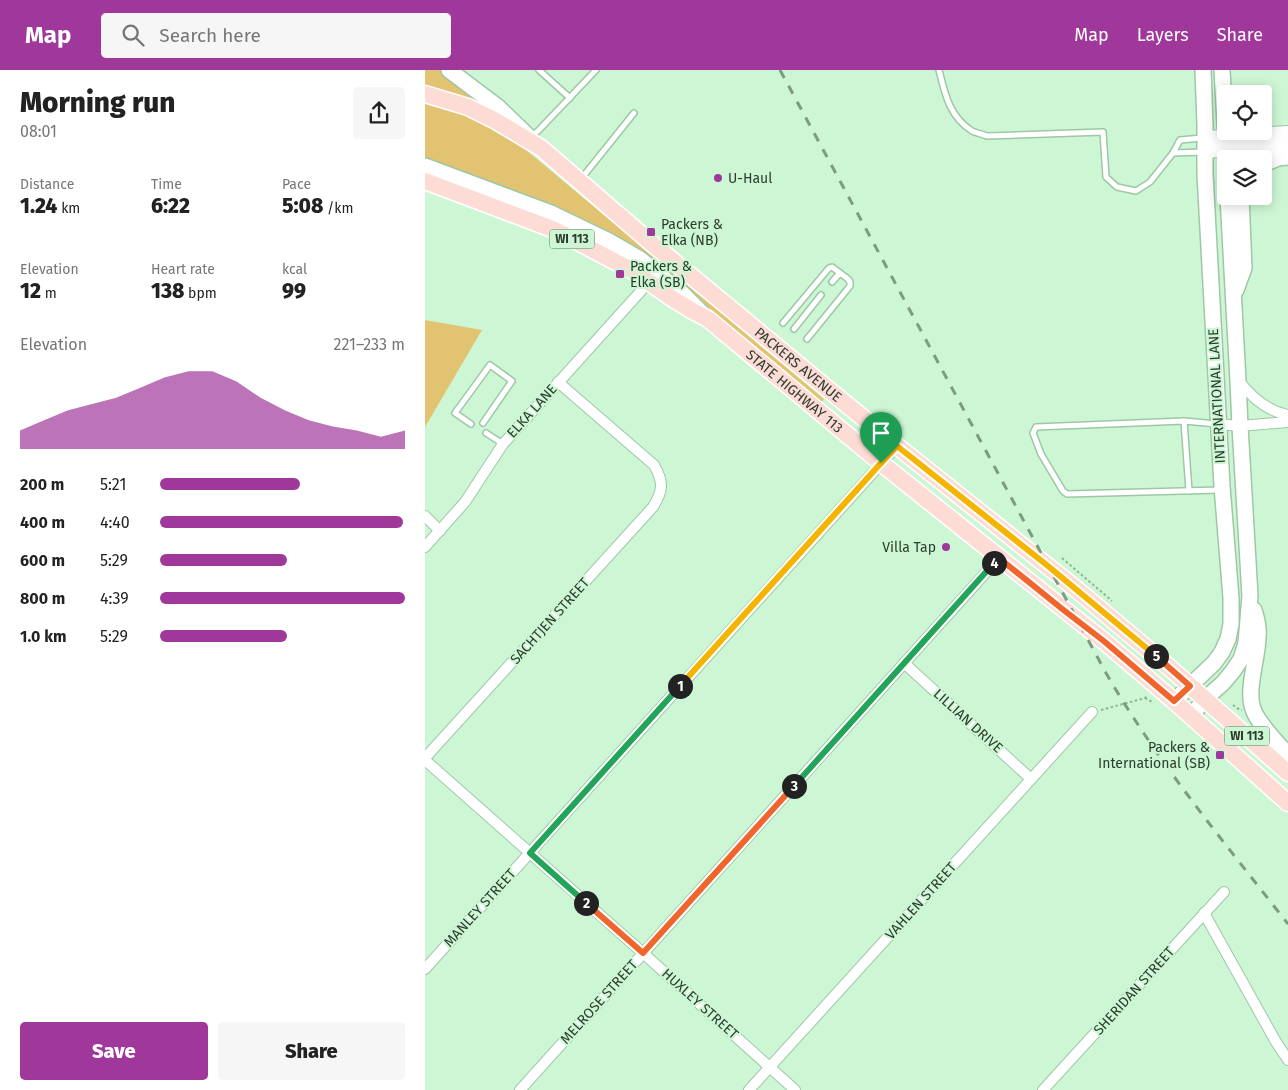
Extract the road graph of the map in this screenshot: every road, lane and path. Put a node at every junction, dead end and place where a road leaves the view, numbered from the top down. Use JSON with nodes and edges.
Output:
{"nodes":[{"id":1,"x":449,"y":70,"type":"edge"},
{"id":2,"x":539,"y":70,"type":"edge"},
{"id":3,"x":596,"y":70,"type":"edge"},
{"id":4,"x":939,"y":70,"type":"edge"},
{"id":5,"x":1203,"y":70,"type":"edge"},
{"id":6,"x":1222,"y":70,"type":"edge"},
{"id":7,"x":425,"y":94,"type":"edge"},
{"id":8,"x":569,"y":98,"type":"junction"},
{"id":9,"x":634,"y":113,"type":"dead end"},
{"id":10,"x":1288,"y":133,"type":"edge"},
{"id":11,"x":535,"y":143,"type":"junction"},
{"id":12,"x":1205,"y":145,"type":"junction"},
{"id":13,"x":1288,"y":146,"type":"edge"},
{"id":14,"x":1226,"y":148,"type":"edge"},
{"id":15,"x":1173,"y":152,"type":"junction"},
{"id":16,"x":1288,"y":157,"type":"edge"},
{"id":17,"x":1272,"y":161,"type":"edge"},
{"id":18,"x":425,"y":166,"type":"edge"},
{"id":19,"x":425,"y":181,"type":"edge"},
{"id":20,"x":579,"y":181,"type":"junction"},
{"id":21,"x":1228,"y":205,"type":"edge"},
{"id":22,"x":1241,"y":205,"type":"edge"},
{"id":23,"x":841,"y":273,"type":"junction"},
{"id":24,"x":649,"y":282,"type":"junction"},
{"id":25,"x":832,"y":282,"type":"dead end"},
{"id":26,"x":821,"y":295,"type":"dead end"},
{"id":27,"x":1233,"y":299,"type":"junction"},
{"id":28,"x":708,"y":318,"type":"junction"},
{"id":29,"x":783,"y":323,"type":"dead end"},
{"id":30,"x":794,"y":329,"type":"dead end"},
{"id":31,"x":807,"y":339,"type":"dead end"},
{"id":32,"x":1238,"y":381,"type":"junction"},
{"id":33,"x":558,"y":382,"type":"junction"},
{"id":34,"x":1288,"y":415,"type":"edge"},
{"id":35,"x":1184,"y":420,"type":"junction"},
{"id":36,"x":1288,"y":422,"type":"edge"},
{"id":37,"x":483,"y":423,"type":"dead end"},
{"id":38,"x":471,"y":424,"type":"dead end"},
{"id":39,"x":1218,"y":424,"type":"junction"},
{"id":40,"x":1240,"y":426,"type":"junction"},
{"id":41,"x":485,"y":433,"type":"dead end"},
{"id":42,"x":503,"y":444,"type":"junction"},
{"id":43,"x":897,"y":446,"type":"junction"},
{"id":44,"x":881,"y":463,"type":"junction"},
{"id":45,"x":1222,"y":490,"type":"junction"},
{"id":46,"x":1189,"y":491,"type":"junction"},
{"id":47,"x":425,"y":516,"type":"edge"},
{"id":48,"x":441,"y":530,"type":"junction"},
{"id":49,"x":425,"y":548,"type":"edge"},
{"id":50,"x":999,"y":558,"type":"junction"},
{"id":51,"x":1250,"y":596,"type":"junction"},
{"id":52,"x":904,"y":663,"type":"junction"},
{"id":53,"x":1190,"y":686,"type":"junction"},
{"id":54,"x":1205,"y":699,"type":"junction"},
{"id":55,"x":1174,"y":701,"type":"junction"},
{"id":56,"x":1229,"y":702,"type":"dead end"},
{"id":57,"x":1158,"y":705,"type":"dead end"},
{"id":58,"x":1244,"y":711,"type":"dead end"},
{"id":59,"x":1092,"y":712,"type":"joint"},
{"id":60,"x":1191,"y":716,"type":"junction"},
{"id":61,"x":1288,"y":755,"type":"edge"},
{"id":62,"x":425,"y":759,"type":"edge"},
{"id":63,"x":1288,"y":772,"type":"edge"},
{"id":64,"x":1031,"y":779,"type":"junction"},
{"id":65,"x":1288,"y":803,"type":"edge"},
{"id":66,"x":530,"y":853,"type":"junction"},
{"id":67,"x":1224,"y":892,"type":"dead end"},
{"id":68,"x":1204,"y":913,"type":"junction"},
{"id":69,"x":643,"y":953,"type":"junction"},
{"id":70,"x":425,"y":969,"type":"edge"},
{"id":71,"x":1288,"y":1060,"type":"edge"},
{"id":72,"x":770,"y":1067,"type":"junction"},
{"id":73,"x":520,"y":1090,"type":"edge"},
{"id":74,"x":749,"y":1090,"type":"edge"},
{"id":75,"x":795,"y":1090,"type":"edge"},
{"id":76,"x":1043,"y":1090,"type":"edge"}],
"edges":[{"from":1,"to":11,"type":"main road","name":"PACKERS AVENUE"},
{"from":2,"to":8,"type":"lane"},
{"from":3,"to":8,"type":"lane"},
{"from":4,"to":15,"type":"lane"},
{"from":5,"to":12,"type":"main road","name":"INTERNATIONAL LANE"},
{"from":6,"to":14,"type":"main road"},
{"from":7,"to":11,"type":"main road","number":"WI 113"},
{"from":8,"to":11,"type":"lane"},
{"from":9,"to":20,"type":"lane"},
{"from":10,"to":14,"type":"street"},
{"from":11,"to":20,"type":"main road","name":"PACKERS AVENUE","number":"WI 113"},
{"from":12,"to":14,"type":"street"},
{"from":12,"to":15,"type":"lane"},
{"from":12,"to":15,"type":"lane"},
{"from":12,"to":39,"type":"main road","name":"INTERNATIONAL LANE"},
{"from":13,"to":14,"type":"street"},
{"from":16,"to":17,"type":"main road"},
{"from":18,"to":28,"type":"main road"},
{"from":19,"to":24,"type":"main road","number":"WI 113"},
{"from":20,"to":43,"type":"main road","name":"PACKERS AVENUE","number":"WI 113"},
{"from":21,"to":27,"type":"main road","name":"INTERNATIONAL LANE"},
{"from":22,"to":27,"type":"main road"},
{"from":23,"to":25,"type":"lane"},
{"from":23,"to":29,"type":"lane"},
{"from":23,"to":31,"type":"lane"},
{"from":24,"to":28,"type":"main road","number":"WI 113"},
{"from":24,"to":33,"type":"street","name":"ELKA LANE"},
{"from":26,"to":30,"type":"lane"},
{"from":27,"to":32,"type":"main road","name":"INTERNATIONAL LANE"},
{"from":28,"to":44,"type":"main road","name":"STATE HIGHWAY 113","number":"WI 113"},
{"from":32,"to":34,"type":"street"},
{"from":32,"to":40,"type":"main road","name":"INTERNATIONAL LANE"},
{"from":33,"to":42,"type":"street","name":"ELKA LANE"},
{"from":33,"to":62,"type":"street","name":"SACHTJEN STREET"},
{"from":35,"to":39,"type":"lane"},
{"from":35,"to":46,"type":"lane"},
{"from":35,"to":46,"type":"lane"},
{"from":36,"to":40,"type":"street"},
{"from":37,"to":38,"type":"lane"},
{"from":39,"to":40,"type":"street"},
{"from":39,"to":45,"type":"main road","name":"INTERNATIONAL LANE"},
{"from":40,"to":51,"type":"main road","name":"INTERNATIONAL LANE"},
{"from":41,"to":42,"type":"lane"},
{"from":42,"to":48,"type":"street","name":"ELKA LANE"},
{"from":43,"to":44,"type":"street","name":"MANLEY STREET"},
{"from":43,"to":53,"type":"main road","name":"PACKERS AVENUE","number":"WI 113"},
{"from":44,"to":50,"type":"main road","name":"STATE HIGHWAY 113","number":"WI 113"},
{"from":44,"to":66,"type":"street","name":"MANLEY STREET"},
{"from":45,"to":46,"type":"lane"},
{"from":45,"to":53,"type":"main road","name":"INTERNATIONAL LANE"},
{"from":47,"to":48,"type":"street"},
{"from":48,"to":49,"type":"street","name":"ELKA LANE"},
{"from":50,"to":52,"type":"street","name":"MELROSE STREET"},
{"from":50,"to":55,"type":"main road","number":"WI 113"},
{"from":51,"to":54,"type":"main road","name":"INTERNATIONAL LANE"},
{"from":51,"to":61,"type":"main road"},
{"from":52,"to":64,"type":"street","name":"LILLIAN DRIVE"},
{"from":52,"to":69,"type":"street","name":"MELROSE STREET"},
{"from":53,"to":54,"type":"main road","name":"PACKERS AVENUE","number":"WI 113"},
{"from":53,"to":55,"type":"main road","name":"INTERNATIONAL LANE"},
{"from":54,"to":60,"type":"main road","name":"INTERNATIONAL LANE"},
{"from":54,"to":63,"type":"main road","name":"PACKERS AVENUE","number":"WI 113"},
{"from":55,"to":60,"type":"main road","number":"WI 113"},
{"from":56,"to":58,"type":"path"},
{"from":57,"to":59,"type":"path"},
{"from":59,"to":64,"type":"street","name":"VAHLEN STREET"},
{"from":60,"to":65,"type":"main road","number":"WI 113"},
{"from":62,"to":66,"type":"street","name":"HUXLEY STREET"},
{"from":64,"to":72,"type":"street","name":"VAHLEN STREET"},
{"from":66,"to":69,"type":"street","name":"HUXLEY STREET"},
{"from":66,"to":70,"type":"street","name":"MANLEY STREET"},
{"from":67,"to":68,"type":"street","name":"SHERIDAN STREET"},
{"from":68,"to":71,"type":"street"},
{"from":68,"to":76,"type":"street","name":"SHERIDAN STREET"},
{"from":69,"to":72,"type":"street","name":"HUXLEY STREET"},
{"from":69,"to":73,"type":"street","name":"MELROSE STREET"},
{"from":72,"to":74,"type":"street","name":"VAHLEN STREET"},
{"from":72,"to":75,"type":"street","name":"HUXLEY STREET"}]}
